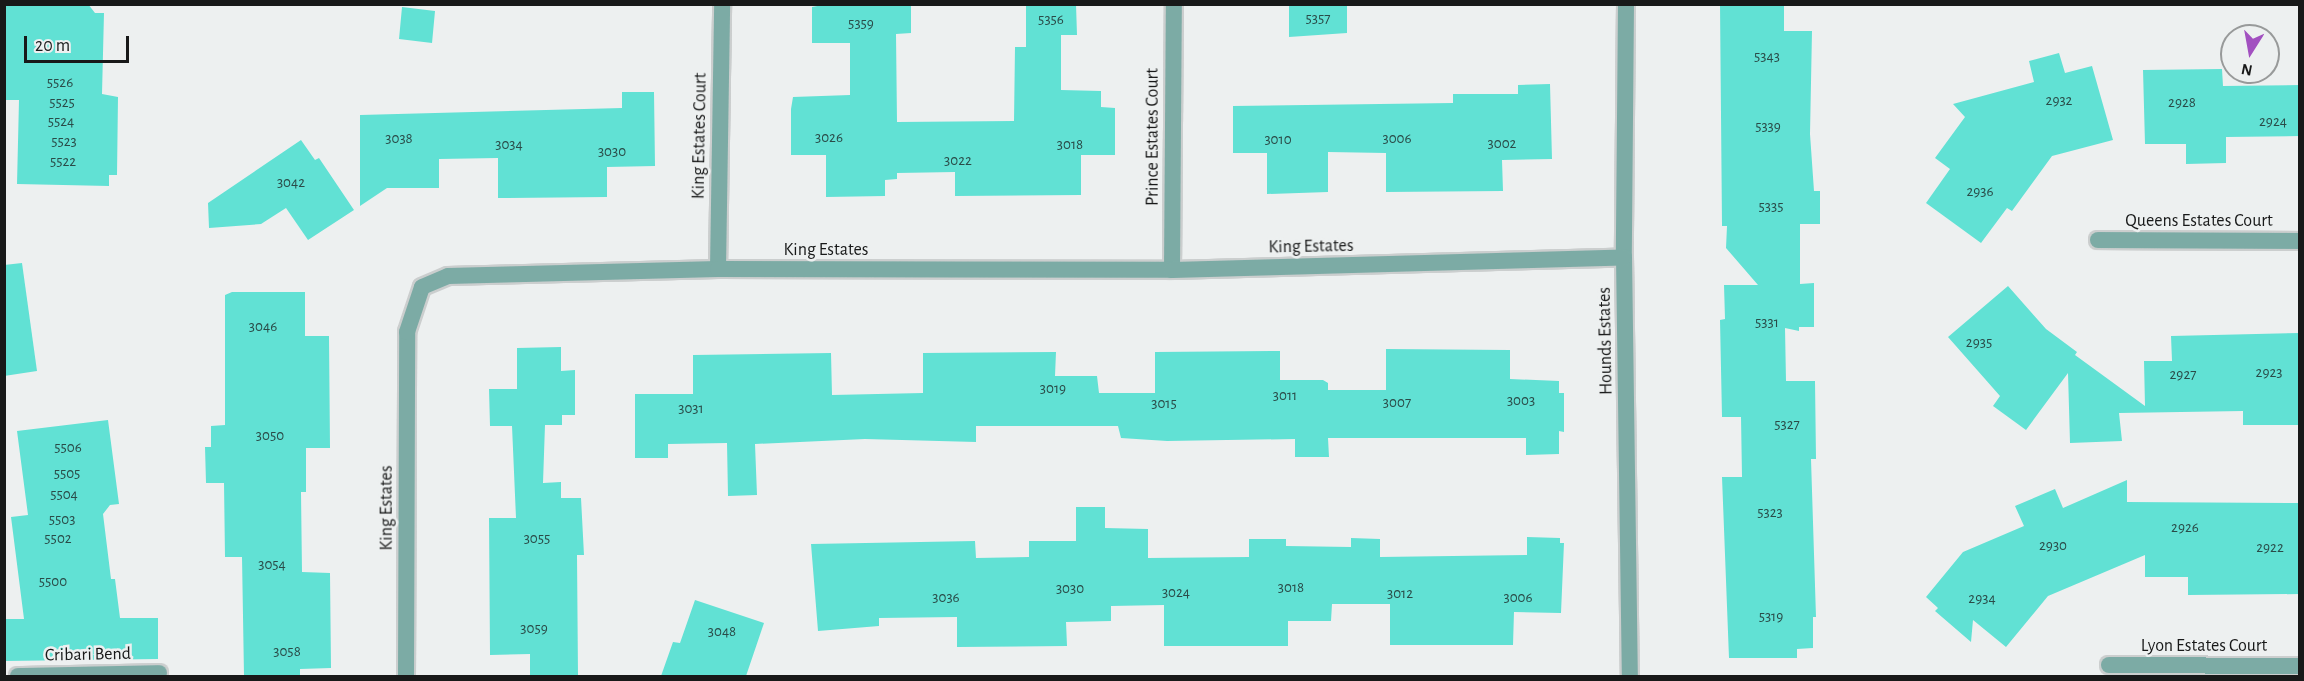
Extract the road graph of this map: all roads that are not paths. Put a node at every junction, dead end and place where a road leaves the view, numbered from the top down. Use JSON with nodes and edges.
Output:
{"nodes":[{"id":1,"x":722,"y":4,"type":"edge"},
{"id":2,"x":1174,"y":4,"type":"edge"},
{"id":3,"x":1626,"y":4,"type":"edge"},
{"id":4,"x":2098,"y":240,"type":"dead end"},
{"id":5,"x":2300,"y":242,"type":"edge"},
{"id":6,"x":1624,"y":257,"type":"junction"},
{"id":7,"x":718,"y":269,"type":"junction"},
{"id":8,"x":1172,"y":270,"type":"junction"},
{"id":9,"x":2109,"y":665,"type":"dead end"},
{"id":10,"x":2300,"y":666,"type":"edge"},
{"id":11,"x":159,"y":673,"type":"dead end"},
{"id":12,"x":18,"y":676,"type":"edge"},
{"id":13,"x":406,"y":676,"type":"edge"},
{"id":14,"x":1630,"y":676,"type":"edge"}],
"edges":[{"from":1,"to":7,"type":"street","name":"King Estates Court"},
{"from":2,"to":8,"type":"street","name":"Prince Estates Court"},
{"from":3,"to":6,"type":"street","name":"Hounds Estates"},
{"from":4,"to":5,"type":"street","name":"Queens Estates Court"},
{"from":6,"to":8,"type":"street","name":"King Estates"},
{"from":6,"to":14,"type":"street","name":"Hounds Estates"},
{"from":7,"to":8,"type":"street","name":"King Estates"},
{"from":7,"to":13,"type":"street","name":"King Estates"},
{"from":9,"to":10,"type":"street","name":"Lyon Estates Court"},
{"from":11,"to":12,"type":"street","name":"Cribari Bend"}]}
